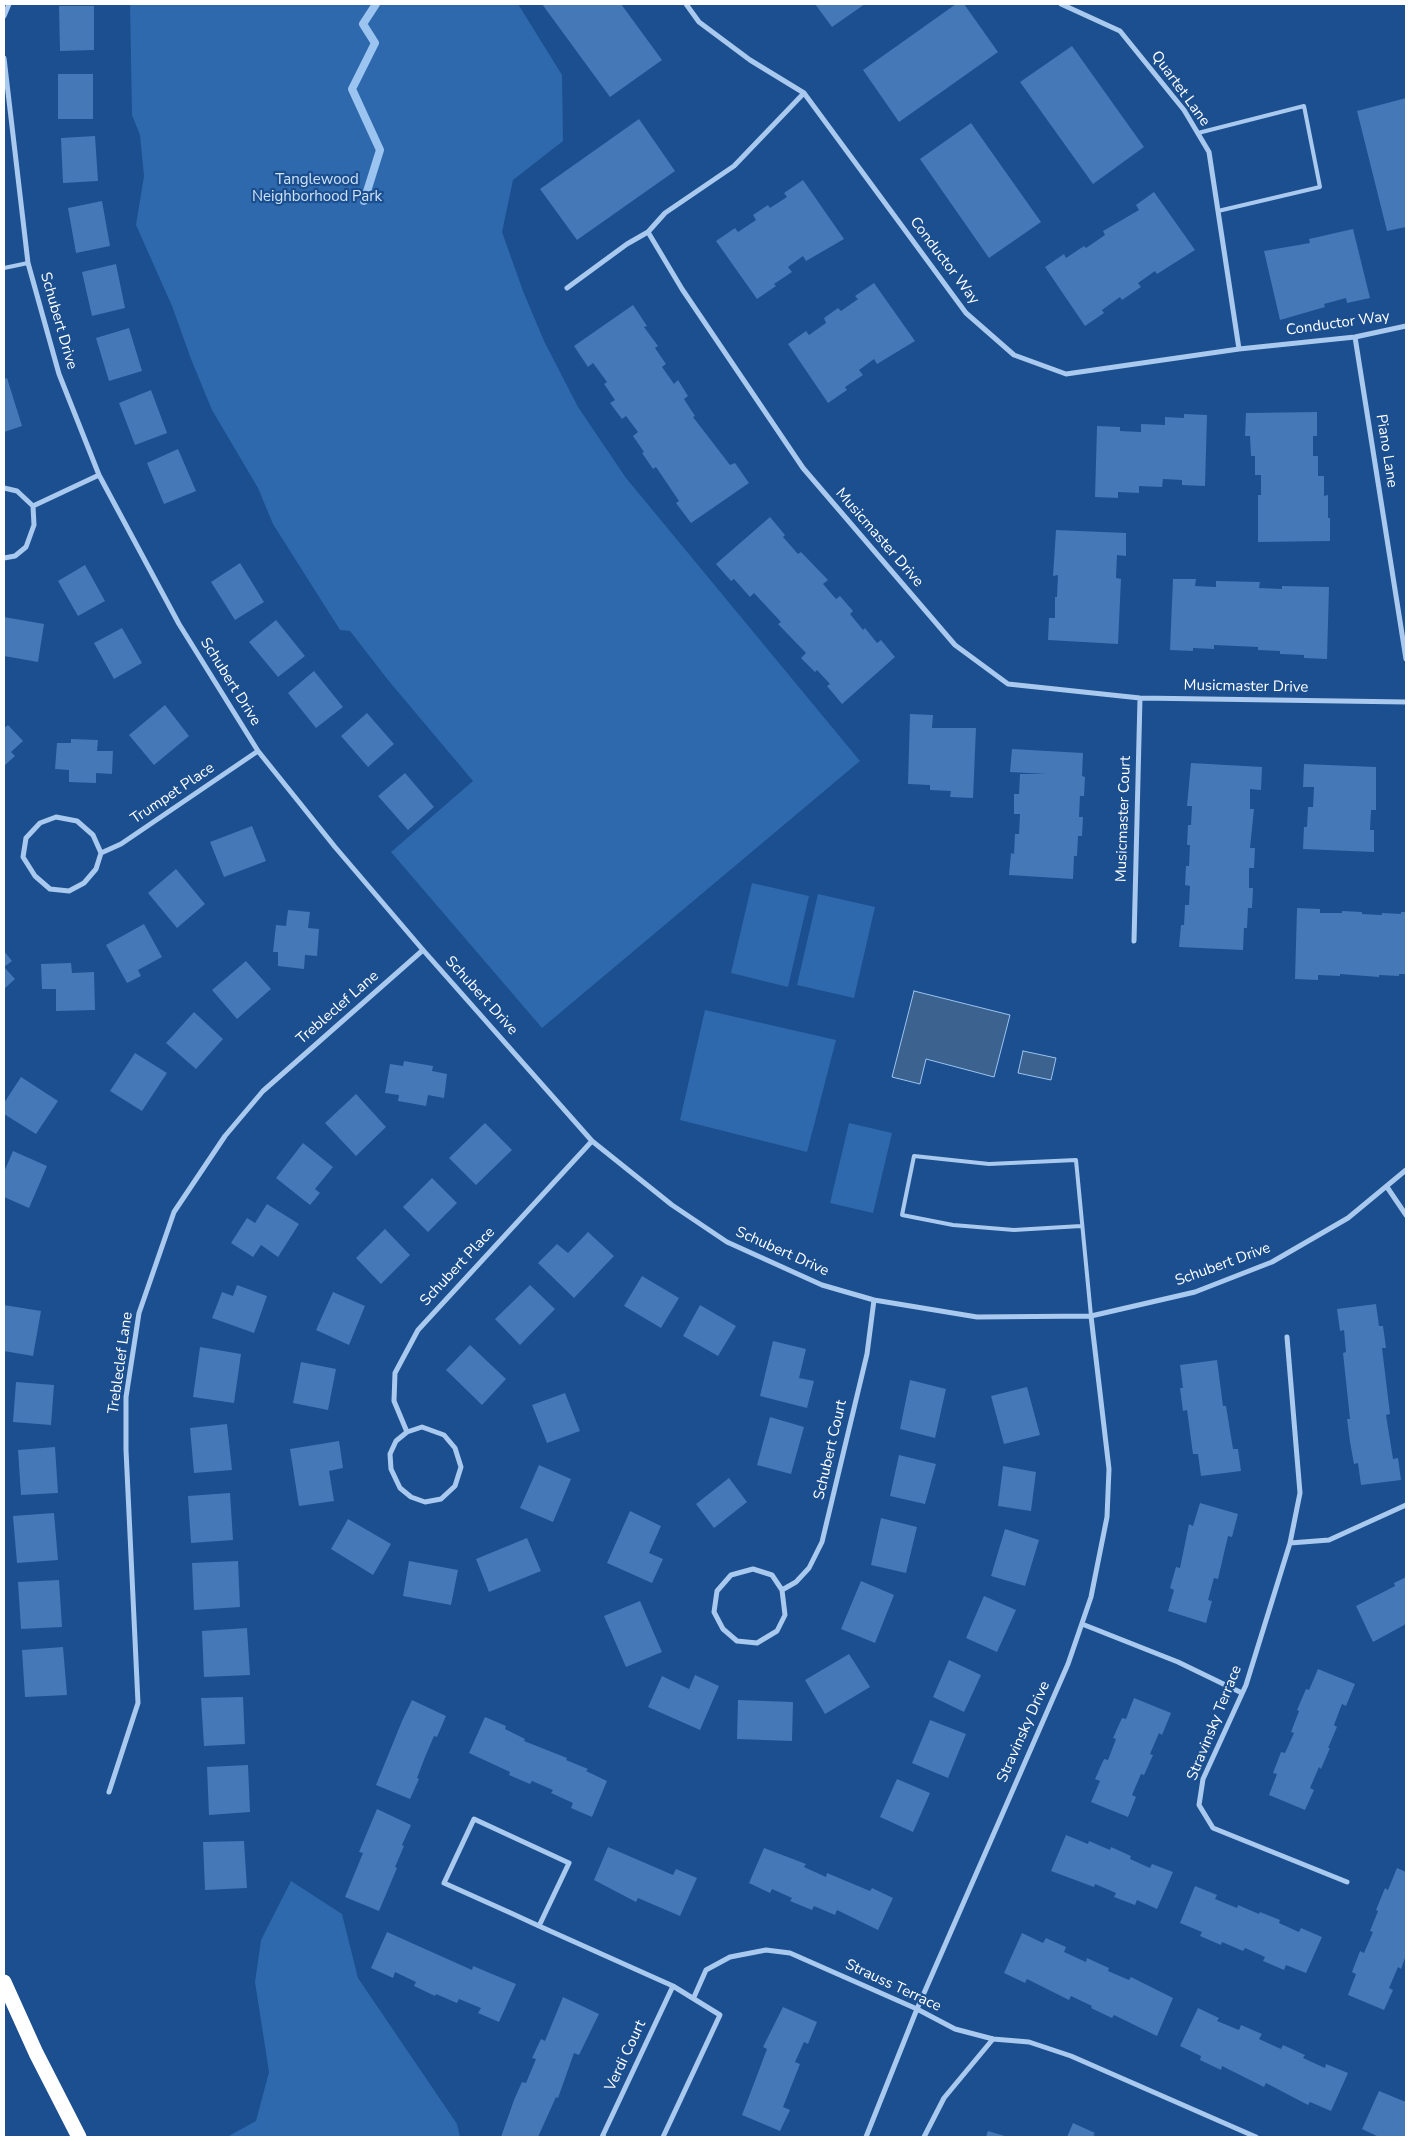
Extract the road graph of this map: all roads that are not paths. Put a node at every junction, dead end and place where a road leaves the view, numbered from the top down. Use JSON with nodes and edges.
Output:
{"nodes":[{"id":1,"x":9,"y":4,"type":"edge"},
{"id":2,"x":686,"y":4,"type":"edge"},
{"id":3,"x":1061,"y":4,"type":"edge"},
{"id":4,"x":4,"y":16,"type":"edge"},
{"id":5,"x":4,"y":58,"type":"edge"},
{"id":6,"x":804,"y":93,"type":"junction"},
{"id":7,"x":1198,"y":133,"type":"junction"},
{"id":8,"x":1218,"y":211,"type":"junction"},
{"id":9,"x":648,"y":232,"type":"junction"},
{"id":10,"x":28,"y":263,"type":"junction"},
{"id":11,"x":4,"y":268,"type":"edge"},
{"id":12,"x":567,"y":288,"type":"dead end"},
{"id":13,"x":1406,"y":326,"type":"edge"},
{"id":14,"x":1355,"y":337,"type":"junction"},
{"id":15,"x":1239,"y":349,"type":"junction"},
{"id":16,"x":99,"y":475,"type":"junction"},
{"id":17,"x":4,"y":488,"type":"edge"},
{"id":18,"x":33,"y":506,"type":"junction"},
{"id":19,"x":4,"y":558,"type":"edge"},
{"id":20,"x":1406,"y":659,"type":"edge"},
{"id":21,"x":1140,"y":698,"type":"junction"},
{"id":22,"x":1406,"y":702,"type":"edge"},
{"id":23,"x":258,"y":751,"type":"junction"},
{"id":24,"x":101,"y":853,"type":"junction"},
{"id":25,"x":1134,"y":941,"type":"dead end"},
{"id":26,"x":423,"y":950,"type":"junction"},
{"id":27,"x":592,"y":1141,"type":"junction"},
{"id":28,"x":1406,"y":1170,"type":"edge"},
{"id":29,"x":1387,"y":1187,"type":"junction"},
{"id":30,"x":1406,"y":1215,"type":"edge"},
{"id":31,"x":1081,"y":1226,"type":"junction"},
{"id":32,"x":874,"y":1300,"type":"junction"},
{"id":33,"x":1091,"y":1316,"type":"junction"},
{"id":34,"x":1287,"y":1337,"type":"dead end"},
{"id":35,"x":407,"y":1432,"type":"junction"},
{"id":36,"x":1406,"y":1505,"type":"edge"},
{"id":37,"x":1290,"y":1544,"type":"junction"},
{"id":38,"x":782,"y":1590,"type":"junction"},
{"id":39,"x":1082,"y":1624,"type":"junction"},
{"id":40,"x":1242,"y":1693,"type":"junction"},
{"id":41,"x":109,"y":1792,"type":"dead end"},
{"id":42,"x":1347,"y":1882,"type":"dead end"},
{"id":43,"x":539,"y":1926,"type":"junction"},
{"id":44,"x":4,"y":1982,"type":"edge"},
{"id":45,"x":673,"y":1986,"type":"junction"},
{"id":46,"x":694,"y":1997,"type":"junction"},
{"id":47,"x":916,"y":2009,"type":"junction"},
{"id":48,"x":993,"y":2039,"type":"junction"},
{"id":49,"x":79,"y":2137,"type":"edge"},
{"id":50,"x":604,"y":2137,"type":"edge"},
{"id":51,"x":663,"y":2137,"type":"edge"},
{"id":52,"x":866,"y":2137,"type":"edge"},
{"id":53,"x":924,"y":2137,"type":"edge"},
{"id":54,"x":1256,"y":2137,"type":"edge"}],
"edges":[{"from":1,"to":4,"type":"street"},
{"from":2,"to":6,"type":"street","name":"Conductor Way"},
{"from":3,"to":7,"type":"street","name":"Quartet Lane"},
{"from":5,"to":10,"type":"street","name":"Schubert Drive"},
{"from":6,"to":9,"type":"street"},
{"from":6,"to":15,"type":"street","name":"Conductor Way"},
{"from":7,"to":8,"type":"street","name":"Quartet Lane"},
{"from":7,"to":8,"type":"lane"},
{"from":8,"to":15,"type":"street","name":"Quartet Lane"},
{"from":9,"to":12,"type":"street"},
{"from":9,"to":21,"type":"street","name":"Musicmaster Drive"},
{"from":10,"to":11,"type":"lane"},
{"from":10,"to":16,"type":"street","name":"Schubert Drive"},
{"from":13,"to":14,"type":"street","name":"Conductor Way"},
{"from":14,"to":15,"type":"street","name":"Conductor Way"},
{"from":14,"to":20,"type":"street","name":"Piano Lane"},
{"from":16,"to":18,"type":"street"},
{"from":16,"to":23,"type":"street","name":"Schubert Drive"},
{"from":17,"to":18,"type":"street"},
{"from":18,"to":19,"type":"street"},
{"from":21,"to":22,"type":"street","name":"Musicmaster Drive"},
{"from":21,"to":25,"type":"street","name":"Musicmaster Court"},
{"from":23,"to":24,"type":"street","name":"Trumpet Place"},
{"from":23,"to":26,"type":"street","name":"Schubert Drive"},
{"from":24,"to":24,"type":"street"},
{"from":26,"to":27,"type":"street","name":"Schubert Drive"},
{"from":26,"to":41,"type":"street","name":"Trebleclef Lane"},
{"from":27,"to":32,"type":"street","name":"Schubert Drive"},
{"from":27,"to":35,"type":"street","name":"Schubert Place"},
{"from":28,"to":29,"type":"street","name":"Schubert Drive"},
{"from":29,"to":30,"type":"street"},
{"from":29,"to":33,"type":"street","name":"Schubert Drive"},
{"from":31,"to":31,"type":"lane"},
{"from":31,"to":33,"type":"lane"},
{"from":32,"to":33,"type":"street","name":"Schubert Drive"},
{"from":32,"to":38,"type":"street","name":"Schubert Court"},
{"from":33,"to":39,"type":"street","name":"Stravinsky Drive"},
{"from":34,"to":37,"type":"street","name":"Stravinsky Terrace"},
{"from":35,"to":35,"type":"street"},
{"from":36,"to":37,"type":"street"},
{"from":37,"to":40,"type":"street","name":"Stravinsky Terrace"},
{"from":38,"to":38,"type":"street"},
{"from":39,"to":40,"type":"street"},
{"from":39,"to":47,"type":"street","name":"Stravinsky Drive"},
{"from":40,"to":42,"type":"street","name":"Stravinsky Terrace"},
{"from":43,"to":43,"type":"street"},
{"from":43,"to":45,"type":"street"},
{"from":44,"to":49,"type":"highway"},
{"from":45,"to":46,"type":"street"},
{"from":45,"to":50,"type":"street","name":"Verdi Court"},
{"from":46,"to":47,"type":"street","name":"Strauss Terrace"},
{"from":46,"to":51,"type":"street"},
{"from":47,"to":48,"type":"street","name":"Strauss Terrace"},
{"from":47,"to":52,"type":"street","name":"Stravinsky Drive"},
{"from":48,"to":53,"type":"street"},
{"from":48,"to":54,"type":"street","name":"Strauss Terrace"}]}
